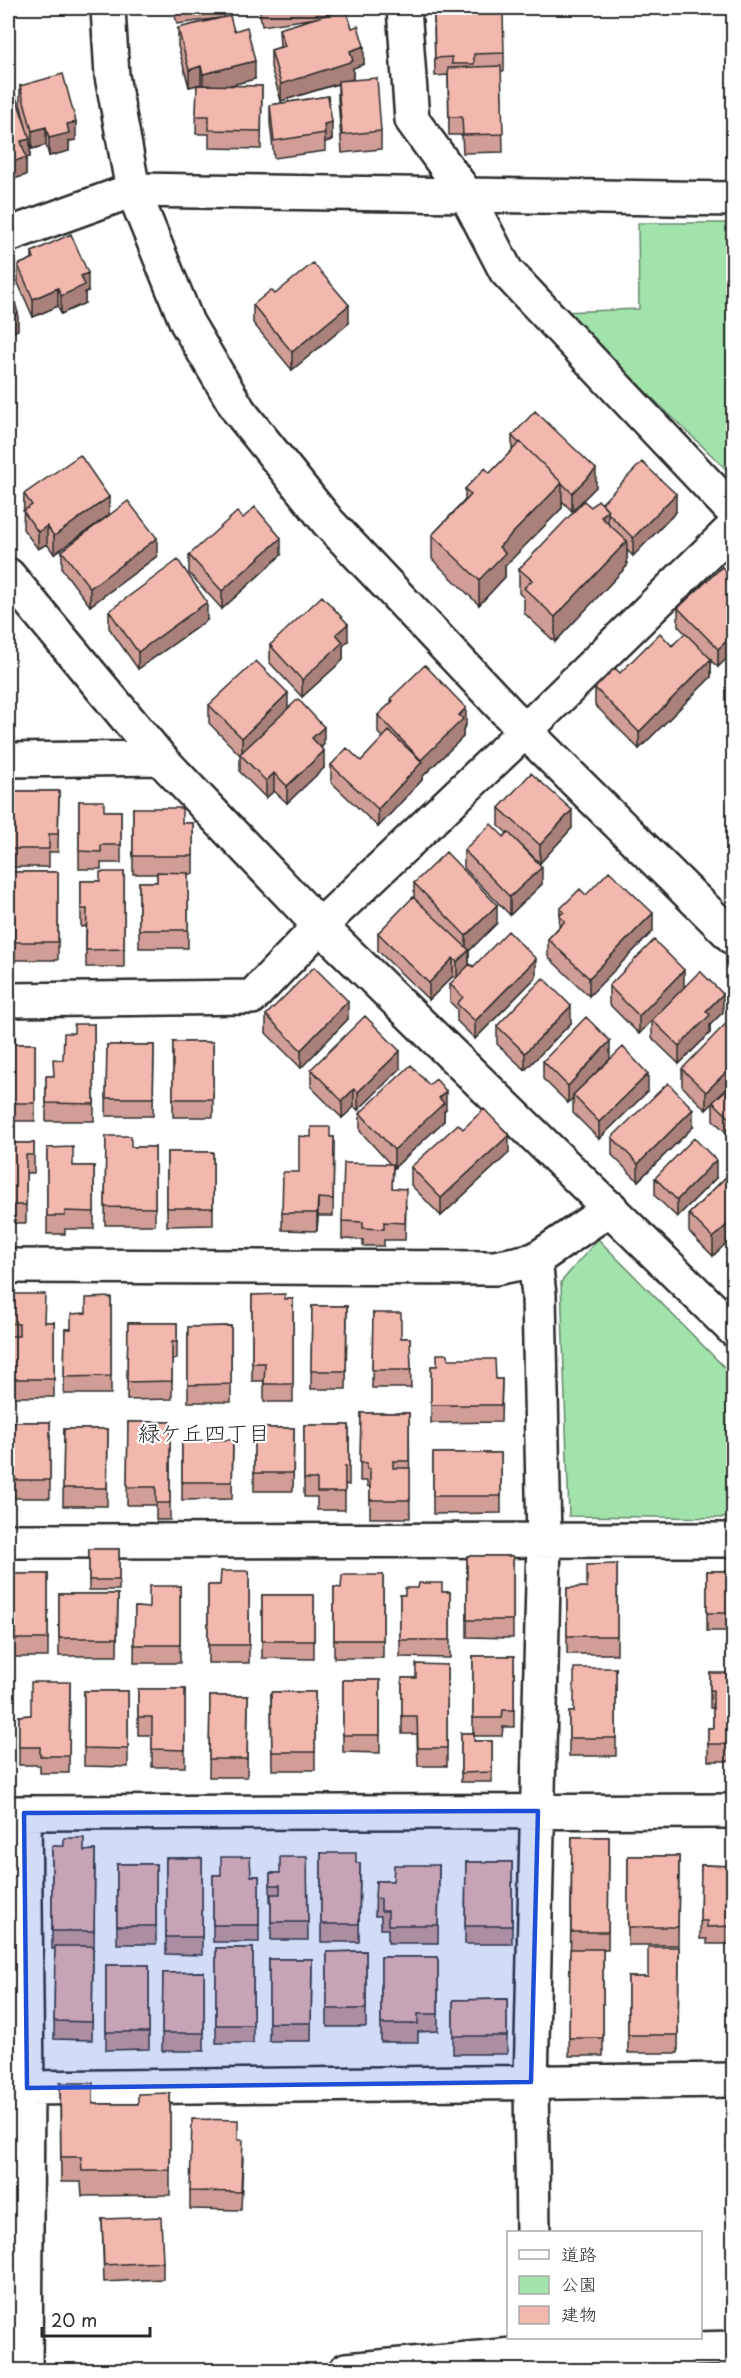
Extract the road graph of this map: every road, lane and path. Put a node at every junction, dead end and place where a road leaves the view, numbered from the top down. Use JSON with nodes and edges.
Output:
{"nodes":[{"id":1,"x":108,"y":8,"type":"edge"},
{"id":2,"x":404,"y":8,"type":"edge"},
{"id":3,"x":133,"y":190,"type":"junction"},
{"id":4,"x":466,"y":194,"type":"junction"},
{"id":5,"x":734,"y":199,"type":"edge"},
{"id":6,"x":8,"y":235,"type":"edge"},
{"id":7,"x":734,"y":512,"type":"edge"},
{"id":8,"x":734,"y":527,"type":"edge"},
{"id":9,"x":8,"y":575,"type":"edge"},
{"id":10,"x":525,"y":731,"type":"junction"},
{"id":11,"x":160,"y":758,"type":"junction"},
{"id":12,"x":8,"y":760,"type":"edge"},
{"id":13,"x":320,"y":926,"type":"junction"},
{"id":14,"x":734,"y":938,"type":"edge"},
{"id":15,"x":8,"y":1000,"type":"edge"},
{"id":16,"x":611,"y":1208,"type":"junction"},
{"id":17,"x":535,"y":1260,"type":"junction"},
{"id":18,"x":8,"y":1266,"type":"edge"},
{"id":19,"x":734,"y":1330,"type":"edge"},
{"id":20,"x":544,"y":1540,"type":"junction"},
{"id":21,"x":734,"y":1540,"type":"edge"},
{"id":22,"x":8,"y":1541,"type":"edge"},
{"id":23,"x":538,"y":1810,"type":"junction"},
{"id":24,"x":734,"y":1811,"type":"edge"},
{"id":25,"x":16,"y":1813,"type":"edge"},
{"id":26,"x":734,"y":2080,"type":"edge"},
{"id":27,"x":531,"y":2082,"type":"junction"},
{"id":28,"x":27,"y":2088,"type":"junction"},
{"id":29,"x":533,"y":2231,"type":"edge"},
{"id":30,"x":535,"y":2345,"type":"edge"},
{"id":31,"x":734,"y":2348,"type":"edge"},
{"id":32,"x":26,"y":2370,"type":"edge"},
{"id":33,"x":346,"y":2370,"type":"edge"}],
"edges":[{"from":1,"to":3,"type":"street"},
{"from":2,"to":4,"type":"street"},
{"from":3,"to":4,"type":"street"},
{"from":3,"to":6,"type":"street"},
{"from":3,"to":10,"type":"street"},
{"from":4,"to":5,"type":"street"},
{"from":4,"to":7,"type":"street"},
{"from":8,"to":10,"type":"street"},
{"from":9,"to":11,"type":"street"},
{"from":10,"to":13,"type":"street"},
{"from":10,"to":14,"type":"street"},
{"from":11,"to":12,"type":"street"},
{"from":11,"to":13,"type":"street"},
{"from":13,"to":15,"type":"street"},
{"from":13,"to":16,"type":"street"},
{"from":16,"to":17,"type":"street"},
{"from":16,"to":19,"type":"street"},
{"from":17,"to":18,"type":"street"},
{"from":17,"to":20,"type":"street"},
{"from":20,"to":21,"type":"street"},
{"from":20,"to":22,"type":"street"},
{"from":20,"to":23,"type":"street"},
{"from":23,"to":24,"type":"street"},
{"from":23,"to":25,"type":"street"},
{"from":23,"to":27,"type":"street"},
{"from":25,"to":28,"type":"street"},
{"from":26,"to":27,"type":"street"},
{"from":27,"to":28,"type":"street"},
{"from":27,"to":29,"type":"street"},
{"from":28,"to":32,"type":"street"},
{"from":30,"to":31,"type":"street"},
{"from":30,"to":33,"type":"street"}]}
